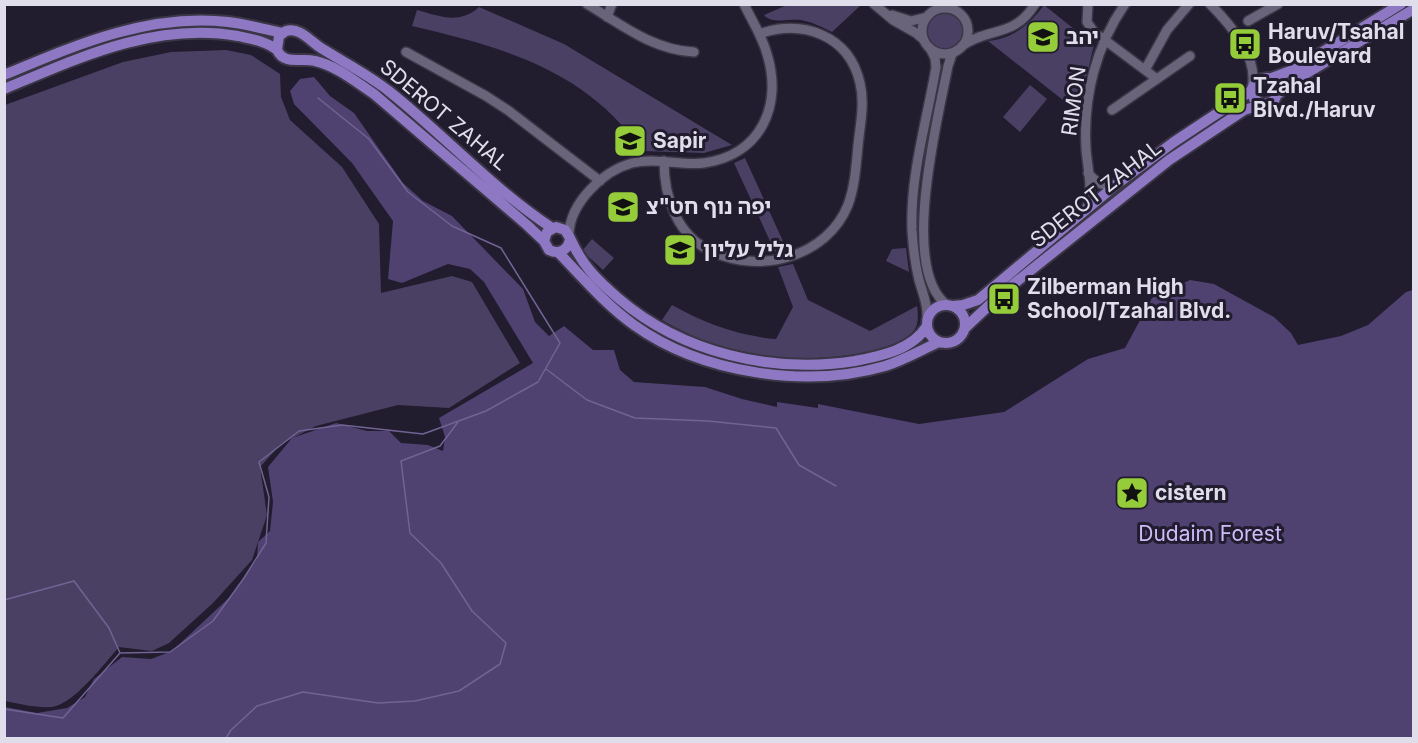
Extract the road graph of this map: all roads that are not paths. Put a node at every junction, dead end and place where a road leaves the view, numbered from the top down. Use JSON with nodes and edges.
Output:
{"nodes":[{"id":1,"x":587,"y":4,"type":"edge"},
{"id":2,"x":612,"y":4,"type":"edge"},
{"id":3,"x":744,"y":4,"type":"edge"},
{"id":4,"x":874,"y":4,"type":"edge"},
{"id":5,"x":956,"y":4,"type":"edge"},
{"id":6,"x":1035,"y":4,"type":"edge"},
{"id":7,"x":1088,"y":4,"type":"edge"},
{"id":8,"x":1125,"y":4,"type":"edge"},
{"id":9,"x":1189,"y":4,"type":"edge"},
{"id":10,"x":1210,"y":4,"type":"edge"},
{"id":11,"x":1278,"y":4,"type":"edge"},
{"id":12,"x":1401,"y":4,"type":"edge"},
{"id":13,"x":1413,"y":9,"type":"edge"},
{"id":14,"x":933,"y":11,"type":"edge"},
{"id":15,"x":608,"y":17,"type":"junction"},
{"id":16,"x":964,"y":19,"type":"junction"},
{"id":17,"x":1248,"y":21,"type":"dead end"},
{"id":18,"x":282,"y":33,"type":"junction"},
{"id":19,"x":759,"y":34,"type":"junction"},
{"id":20,"x":993,"y":34,"type":"junction"},
{"id":21,"x":306,"y":38,"type":"junction"},
{"id":22,"x":1104,"y":40,"type":"junction"},
{"id":23,"x":928,"y":46,"type":"junction"},
{"id":24,"x":959,"y":49,"type":"junction"},
{"id":25,"x":277,"y":50,"type":"junction"},
{"id":26,"x":406,"y":52,"type":"dead end"},
{"id":27,"x":694,"y":52,"type":"dead end"},
{"id":28,"x":1190,"y":56,"type":"dead end"},
{"id":29,"x":1248,"y":59,"type":"junction"},
{"id":30,"x":297,"y":60,"type":"junction"},
{"id":31,"x":1145,"y":70,"type":"junction"},
{"id":32,"x":4,"y":75,"type":"edge"},
{"id":33,"x":1158,"y":79,"type":"junction"},
{"id":34,"x":1268,"y":79,"type":"junction"},
{"id":35,"x":4,"y":89,"type":"edge"},
{"id":36,"x":1252,"y":89,"type":"junction"},
{"id":37,"x":1278,"y":94,"type":"junction"},
{"id":38,"x":1262,"y":104,"type":"junction"},
{"id":39,"x":1112,"y":110,"type":"dead end"},
{"id":40,"x":664,"y":161,"type":"junction"},
{"id":41,"x":1088,"y":173,"type":"junction"},
{"id":42,"x":600,"y":181,"type":"junction"},
{"id":43,"x":1120,"y":182,"type":"junction"},
{"id":44,"x":577,"y":208,"type":"junction"},
{"id":45,"x":1085,"y":211,"type":"junction"},
{"id":46,"x":553,"y":228,"type":"junction"},
{"id":47,"x":569,"y":235,"type":"junction"},
{"id":48,"x":544,"y":241,"type":"junction"},
{"id":49,"x":558,"y":252,"type":"junction"},
{"id":50,"x":950,"y":306,"type":"junction"},
{"id":51,"x":927,"y":323,"type":"junction"},
{"id":52,"x":965,"y":328,"type":"junction"},
{"id":53,"x":939,"y":342,"type":"junction"}],
"edges":[{"from":1,"to":15,"type":"street"},
{"from":2,"to":15,"type":"street"},
{"from":3,"to":19,"type":"street"},
{"from":4,"to":14,"type":"street"},
{"from":4,"to":23,"type":"street"},
{"from":5,"to":16,"type":"street"},
{"from":6,"to":20,"type":"street"},
{"from":7,"to":22,"type":"street"},
{"from":8,"to":22,"type":"street","name":"RIMON"},
{"from":9,"to":31,"type":"street"},
{"from":10,"to":29,"type":"street"},
{"from":11,"to":17,"type":"street"},
{"from":12,"to":34,"type":"main road"},
{"from":13,"to":37,"type":"main road"},
{"from":14,"to":16,"type":"street"},
{"from":14,"to":23,"type":"street"},
{"from":15,"to":27,"type":"street"},
{"from":16,"to":20,"type":"street"},
{"from":16,"to":24,"type":"street"},
{"from":18,"to":21,"type":"main road"},
{"from":18,"to":25,"type":"main road"},
{"from":18,"to":32,"type":"main road"},
{"from":19,"to":40,"type":"street"},
{"from":19,"to":40,"type":"street"},
{"from":20,"to":24,"type":"street"},
{"from":21,"to":30,"type":"main road"},
{"from":21,"to":46,"type":"main road","name":"SDEROT ZAHAL"},
{"from":22,"to":31,"type":"street"},
{"from":22,"to":41,"type":"street","name":"RIMON"},
{"from":23,"to":24,"type":"street"},
{"from":23,"to":51,"type":"street"},
{"from":24,"to":50,"type":"street"},
{"from":25,"to":30,"type":"main road"},
{"from":25,"to":35,"type":"main road"},
{"from":26,"to":42,"type":"street"},
{"from":28,"to":33,"type":"street"},
{"from":29,"to":34,"type":"street"},
{"from":29,"to":36,"type":"street"},
{"from":30,"to":48,"type":"main road","name":"SDEROT ZAHAL"},
{"from":31,"to":33,"type":"street"},
{"from":33,"to":39,"type":"street"},
{"from":34,"to":36,"type":"main road"},
{"from":34,"to":37,"type":"main road"},
{"from":36,"to":38,"type":"main road"},
{"from":36,"to":43,"type":"main road","name":"SDEROT ZAHAL"},
{"from":37,"to":38,"type":"main road"},
{"from":38,"to":52,"type":"main road","name":"SDEROT ZAHAL"},
{"from":40,"to":42,"type":"street"},
{"from":41,"to":43,"type":"street"},
{"from":41,"to":45,"type":"street","name":"RIMON"},
{"from":42,"to":44,"type":"street"},
{"from":43,"to":45,"type":"main road","name":"SDEROT ZAHAL"},
{"from":44,"to":46,"type":"street"},
{"from":44,"to":47,"type":"street"},
{"from":45,"to":50,"type":"main road","name":"SDEROT ZAHAL"},
{"from":46,"to":47,"type":"main road"},
{"from":46,"to":48,"type":"main road"},
{"from":47,"to":49,"type":"main road"},
{"from":47,"to":51,"type":"main road"},
{"from":48,"to":49,"type":"main road"},
{"from":49,"to":53,"type":"main road"},
{"from":50,"to":51,"type":"main road"},
{"from":50,"to":52,"type":"main road"},
{"from":51,"to":53,"type":"main road"},
{"from":52,"to":53,"type":"main road"}]}
